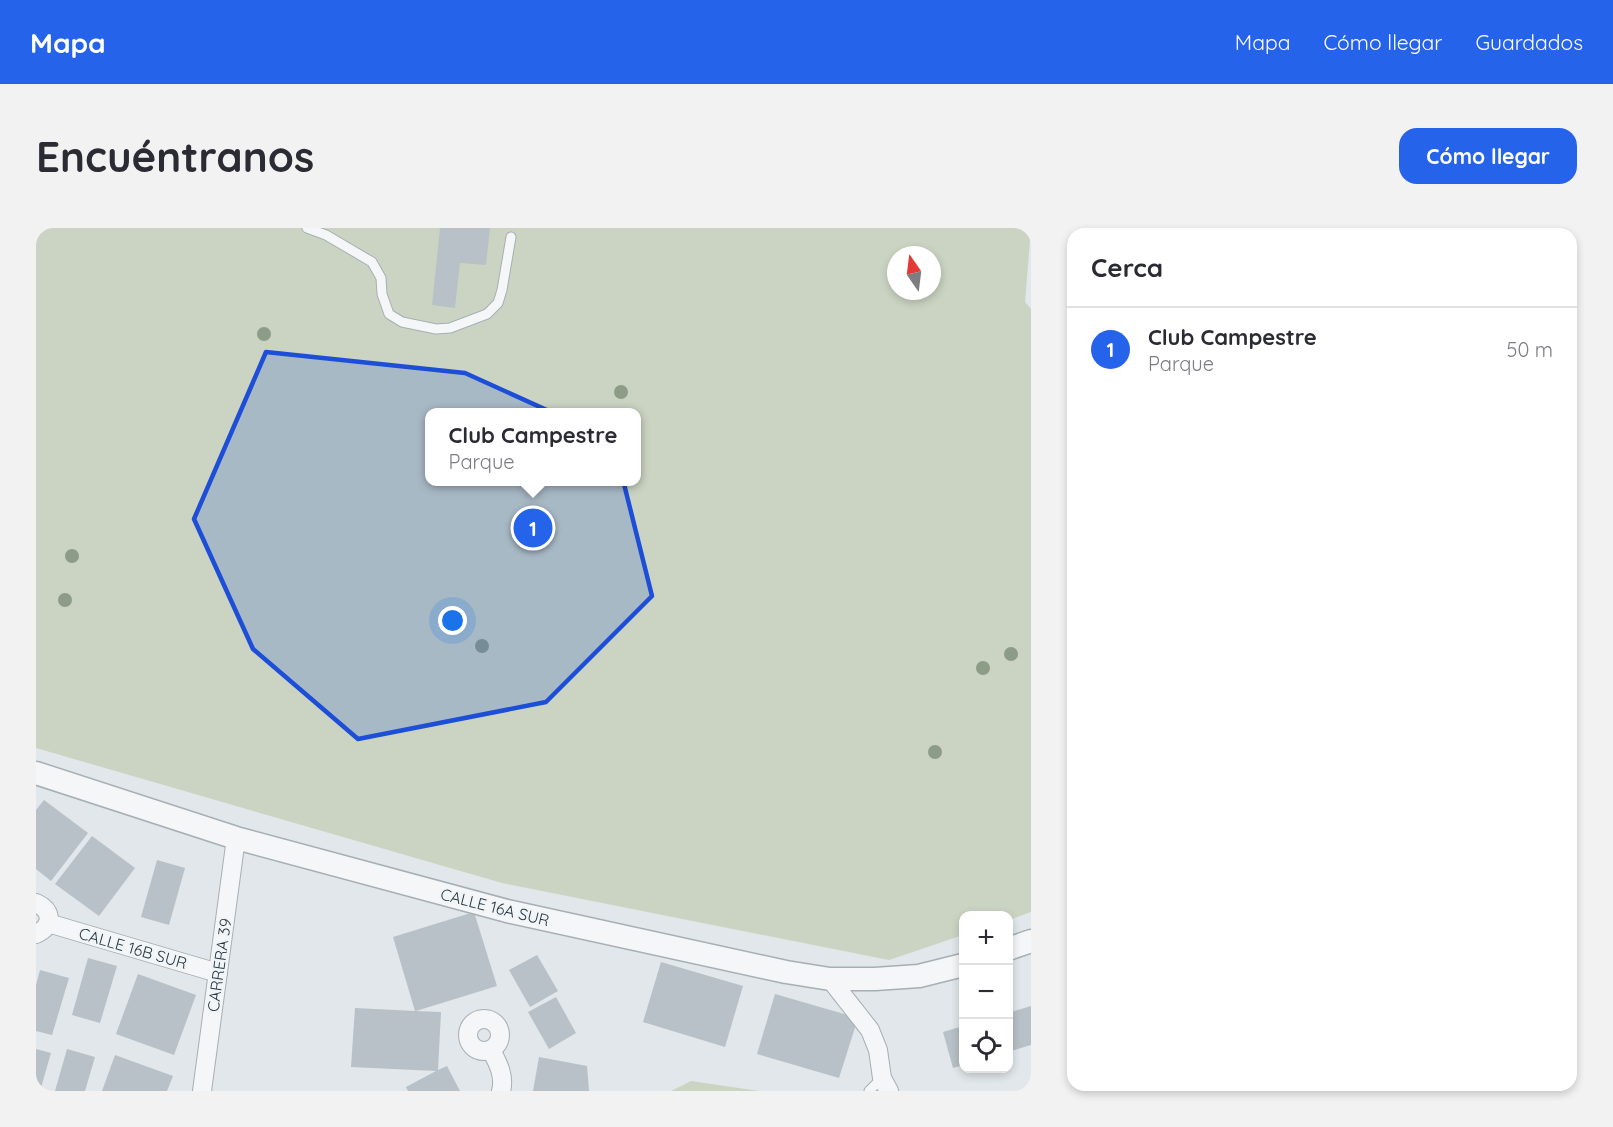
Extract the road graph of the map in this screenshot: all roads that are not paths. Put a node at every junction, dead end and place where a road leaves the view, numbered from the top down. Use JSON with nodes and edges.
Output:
{"nodes":[{"id":1,"x":307,"y":228,"type":"edge"},
{"id":2,"x":511,"y":237,"type":"dead end"},
{"id":3,"x":36,"y":773,"type":"edge"},
{"id":4,"x":236,"y":838,"type":"junction"},
{"id":5,"x":36,"y":903,"type":"edge"},
{"id":6,"x":42,"y":928,"type":"edge"},
{"id":7,"x":1031,"y":941,"type":"edge"},
{"id":8,"x":1013,"y":947,"type":"edge"},
{"id":9,"x":959,"y":966,"type":"edge"},
{"id":10,"x":218,"y":973,"type":"junction"},
{"id":11,"x":830,"y":979,"type":"junction"},
{"id":12,"x":491,"y":1050,"type":"dead end"},
{"id":13,"x":886,"y":1084,"type":"edge"},
{"id":14,"x":202,"y":1091,"type":"edge"},
{"id":15,"x":501,"y":1091,"type":"edge"},
{"id":16,"x":869,"y":1091,"type":"edge"}],
"edges":[{"from":1,"to":2,"type":"lane"},
{"from":3,"to":4,"type":"street","name":"CALLE 16A SUR"},
{"from":4,"to":10,"type":"street","name":"CARRERA 39"},
{"from":4,"to":11,"type":"street","name":"CALLE 16A SUR"},
{"from":5,"to":6,"type":"street","name":"CALLE 16B SUR"},
{"from":6,"to":10,"type":"street","name":"CALLE 16B SUR"},
{"from":7,"to":8,"type":"street"},
{"from":9,"to":11,"type":"street","name":"CALLE 16A SUR"},
{"from":10,"to":14,"type":"street","name":"CARRERA 39"},
{"from":11,"to":13,"type":"street"},
{"from":12,"to":15,"type":"street"},
{"from":13,"to":16,"type":"lane"}]}
